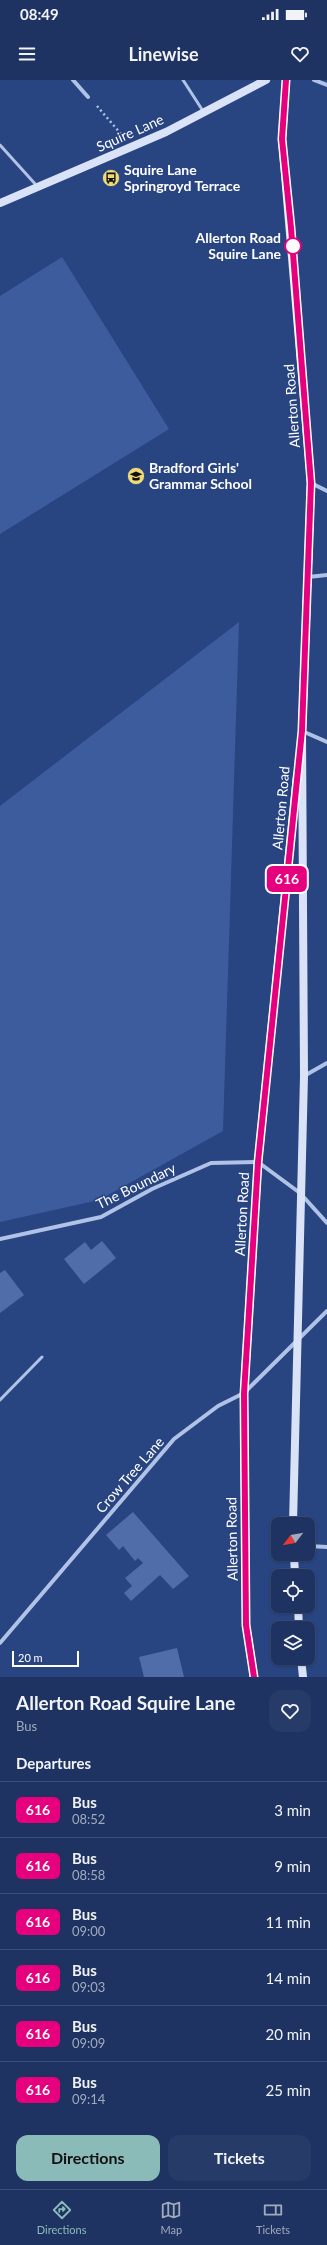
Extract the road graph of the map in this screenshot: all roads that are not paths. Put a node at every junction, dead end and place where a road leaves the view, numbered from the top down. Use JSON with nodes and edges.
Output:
{"nodes":[{"id":1,"x":73,"y":80,"type":"edge"},
{"id":2,"x":183,"y":80,"type":"edge"},
{"id":3,"x":266,"y":80,"type":"edge"},
{"id":4,"x":286,"y":80,"type":"edge"},
{"id":5,"x":314,"y":80,"type":"edge"},
{"id":6,"x":327,"y":85,"type":"edge"},
{"id":7,"x":88,"y":97,"type":"road end"},
{"id":8,"x":204,"y":113,"type":"junction"},
{"id":9,"x":0,"y":145,"type":"edge"},
{"id":10,"x":38,"y":187,"type":"junction"},
{"id":11,"x":0,"y":203,"type":"edge"},
{"id":12,"x":311,"y":483,"type":"junction"},
{"id":13,"x":327,"y":491,"type":"edge"},
{"id":14,"x":327,"y":575,"type":"edge"},
{"id":15,"x":307,"y":577,"type":"junction"},
{"id":16,"x":302,"y":731,"type":"junction"},
{"id":17,"x":327,"y":742,"type":"edge"},
{"id":18,"x":327,"y":1063,"type":"edge"},
{"id":19,"x":304,"y":1076,"type":"junction"},
{"id":20,"x":258,"y":1162,"type":"junction"},
{"id":21,"x":300,"y":1193,"type":"junction"},
{"id":22,"x":327,"y":1223,"type":"edge"},
{"id":23,"x":0,"y":1239,"type":"edge"},
{"id":24,"x":327,"y":1311,"type":"edge"},
{"id":25,"x":296,"y":1342,"type":"junction"},
{"id":26,"x":42,"y":1357,"type":"dead end"},
{"id":27,"x":244,"y":1394,"type":"junction"},
{"id":28,"x":0,"y":1400,"type":"edge"},
{"id":29,"x":293,"y":1517,"type":"edge"},
{"id":30,"x":315,"y":1546,"type":"edge"},
{"id":31,"x":327,"y":1547,"type":"edge"},
{"id":32,"x":0,"y":1643,"type":"edge"},
{"id":33,"x":302,"y":1665,"type":"edge"},
{"id":34,"x":254,"y":1677,"type":"edge"},
{"id":35,"x":303,"y":1677,"type":"edge"}],
"edges":[{"from":1,"to":7,"type":"street"},
{"from":2,"to":8,"type":"lane"},
{"from":3,"to":8,"type":"street","name":"Squire Lane"},
{"from":4,"to":12,"type":"street","name":"Allerton Road"},
{"from":5,"to":6,"type":"street"},
{"from":8,"to":10,"type":"street","name":"Squire Lane"},
{"from":9,"to":10,"type":"lane"},
{"from":10,"to":11,"type":"street","name":"Squire Lane"},
{"from":12,"to":13,"type":"street"},
{"from":12,"to":15,"type":"street","name":"Allerton Road"},
{"from":14,"to":15,"type":"street"},
{"from":15,"to":16,"type":"street","name":"Allerton Road"},
{"from":16,"to":17,"type":"street"},
{"from":16,"to":19,"type":"street","name":"Allerton Road"},
{"from":16,"to":20,"type":"street","name":"Allerton Road"},
{"from":18,"to":19,"type":"street"},
{"from":19,"to":21,"type":"street","name":"Allerton Road"},
{"from":20,"to":21,"type":"street"},
{"from":20,"to":23,"type":"street","name":"The Boundary"},
{"from":20,"to":27,"type":"street","name":"Allerton Road"},
{"from":21,"to":22,"type":"street"},
{"from":21,"to":25,"type":"street","name":"Allerton Road"},
{"from":24,"to":25,"type":"street","name":"Crow Tree Lane"},
{"from":25,"to":27,"type":"street","name":"Crow Tree Lane"},
{"from":25,"to":29,"type":"street","name":"Allerton Road"},
{"from":26,"to":28,"type":"lane"},
{"from":27,"to":32,"type":"street","name":"Crow Tree Lane"},
{"from":27,"to":34,"type":"street","name":"Allerton Road"},
{"from":30,"to":31,"type":"street"},
{"from":33,"to":35,"type":"street"}]}
